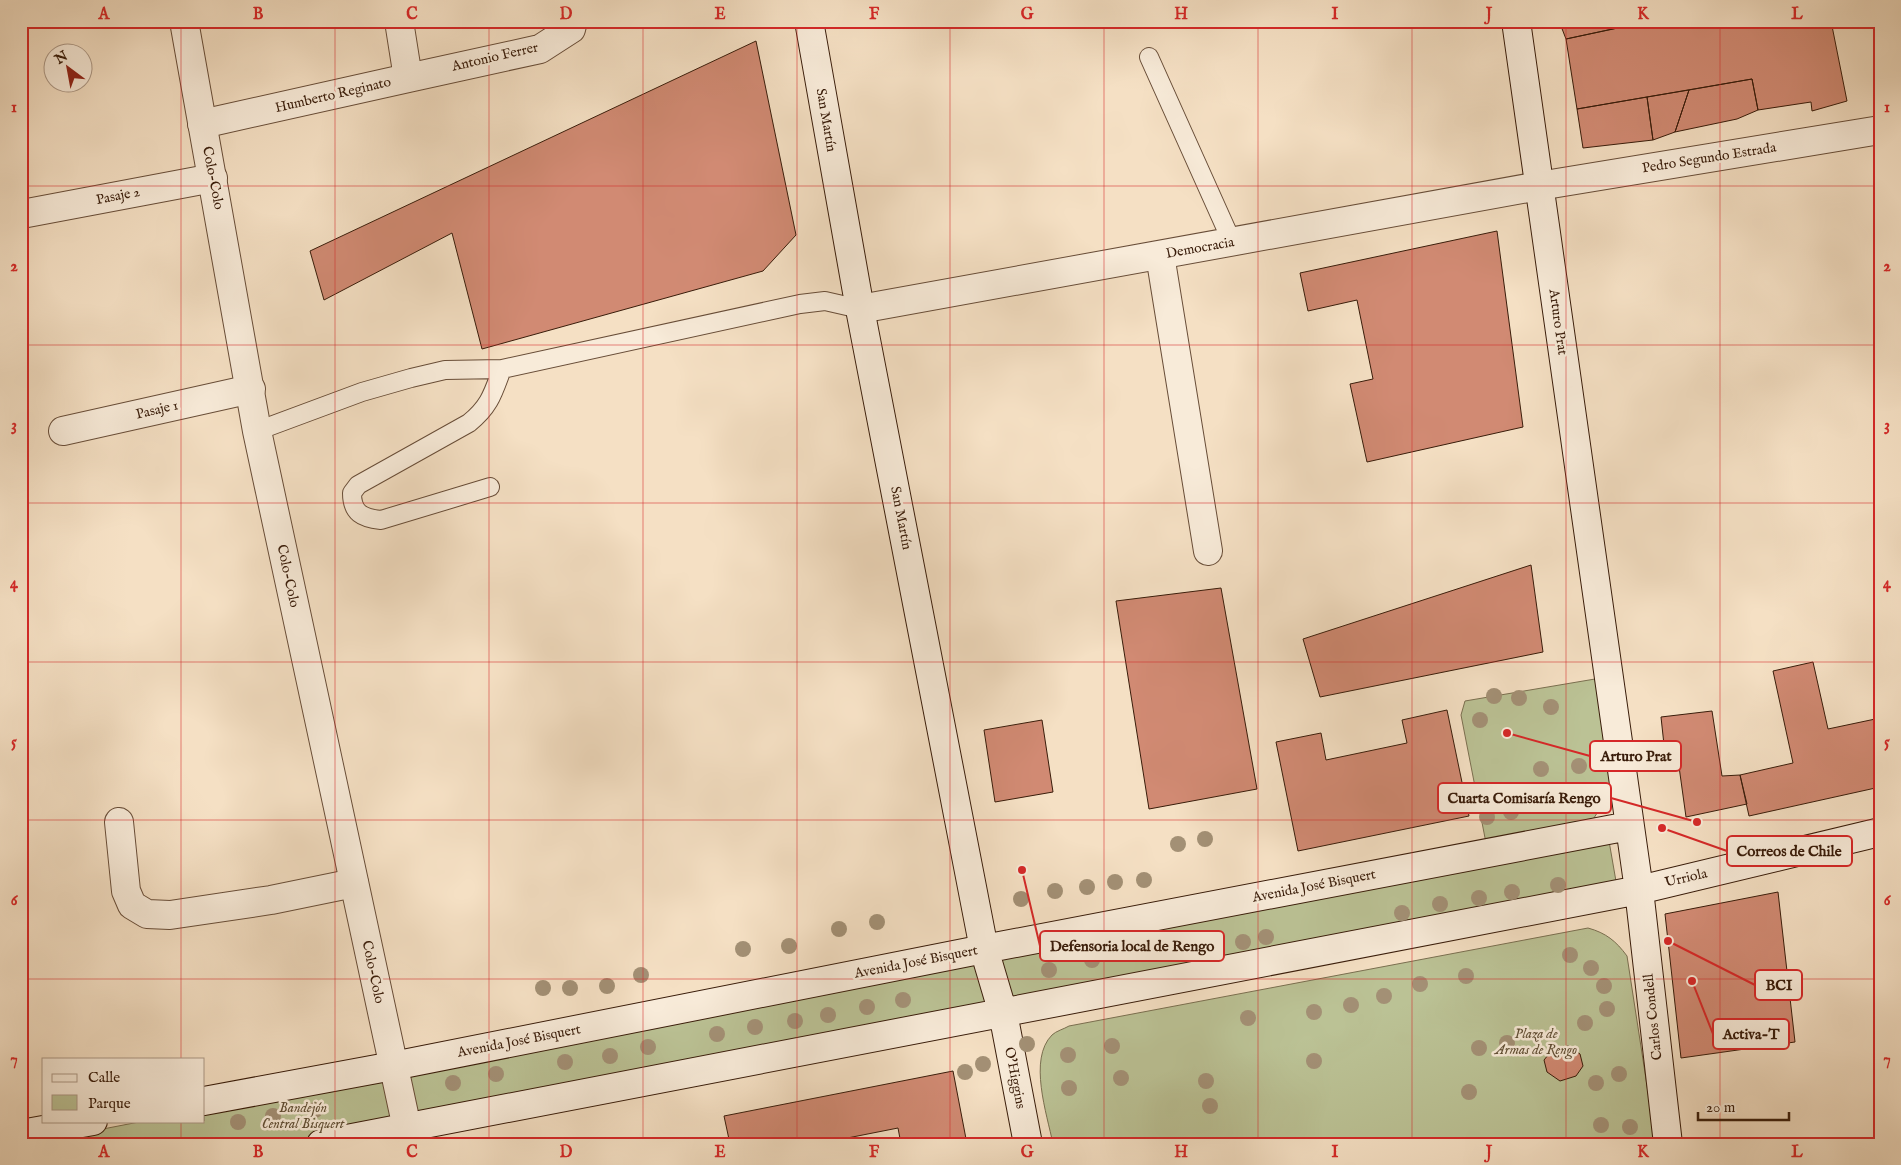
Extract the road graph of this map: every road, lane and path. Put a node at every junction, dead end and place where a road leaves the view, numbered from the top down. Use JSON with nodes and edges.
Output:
{"nodes":[{"id":1,"x":184,"y":21,"type":"edge"},
{"id":2,"x":399,"y":21,"type":"edge"},
{"id":3,"x":573,"y":21,"type":"edge"},
{"id":4,"x":809,"y":21,"type":"edge"},
{"id":5,"x":1516,"y":21,"type":"edge"},
{"id":6,"x":1150,"y":56,"type":"dead end"},
{"id":7,"x":408,"y":78,"type":"junction"},
{"id":8,"x":202,"y":124,"type":"junction"},
{"id":9,"x":1880,"y":130,"type":"edge"},
{"id":10,"x":213,"y":178,"type":"junction"},
{"id":11,"x":1539,"y":186,"type":"junction"},
{"id":12,"x":22,"y":214,"type":"edge"},
{"id":13,"x":1232,"y":242,"type":"junction"},
{"id":14,"x":1160,"y":255,"type":"junction"},
{"id":15,"x":860,"y":309,"type":"junction"},
{"id":16,"x":502,"y":369,"type":"junction"},
{"id":17,"x":251,"y":389,"type":"junction"},
{"id":18,"x":257,"y":431,"type":"junction"},
{"id":19,"x":63,"y":432,"type":"dead end"},
{"id":20,"x":490,"y":488,"type":"dead end"},
{"id":21,"x":1208,"y":551,"type":"dead end"},
{"id":22,"x":120,"y":822,"type":"dead end"},
{"id":23,"x":1629,"y":826,"type":"junction"},
{"id":24,"x":1880,"y":832,"type":"edge"},
{"id":25,"x":354,"y":883,"type":"junction"},
{"id":26,"x":1639,"y":890,"type":"junction"},
{"id":27,"x":984,"y":949,"type":"junction"},
{"id":28,"x":1003,"y":1013,"type":"junction"},
{"id":29,"x":393,"y":1066,"type":"junction"},
{"id":30,"x":205,"y":1101,"type":"edge"},
{"id":31,"x":87,"y":1122,"type":"edge"},
{"id":32,"x":21,"y":1134,"type":"edge"},
{"id":33,"x":408,"y":1136,"type":"edge"},
{"id":34,"x":321,"y":1144,"type":"edge"},
{"id":35,"x":1028,"y":1144,"type":"edge"},
{"id":36,"x":1668,"y":1144,"type":"edge"}],
"edges":[{"from":1,"to":8,"type":"main road","name":"Colo-Colo"},
{"from":2,"to":7,"type":"main road","name":"Humberto Reginato"},
{"from":3,"to":7,"type":"main road","name":"Antonio Ferrer"},
{"from":4,"to":15,"type":"main road","name":"San Martín"},
{"from":5,"to":11,"type":"main road","name":"Arturo Prat"},
{"from":6,"to":13,"type":"lane"},
{"from":7,"to":8,"type":"main road","name":"Humberto Reginato"},
{"from":8,"to":10,"type":"main road","name":"Colo-Colo"},
{"from":9,"to":11,"type":"main road","name":"Pedro Segundo Estrada"},
{"from":10,"to":12,"type":"main road","name":"Pasaje 2"},
{"from":10,"to":17,"type":"main road","name":"Colo-Colo"},
{"from":11,"to":13,"type":"main road","name":"Democracia"},
{"from":11,"to":23,"type":"main road","name":"Arturo Prat"},
{"from":13,"to":14,"type":"main road","name":"Democracia"},
{"from":14,"to":15,"type":"main road","name":"Democracia"},
{"from":14,"to":21,"type":"main road"},
{"from":15,"to":16,"type":"lane"},
{"from":15,"to":27,"type":"main road","name":"San Martín"},
{"from":16,"to":18,"type":"lane"},
{"from":16,"to":20,"type":"lane"},
{"from":17,"to":18,"type":"main road","name":"Colo-Colo"},
{"from":17,"to":19,"type":"main road","name":"Pasaje 1"},
{"from":18,"to":25,"type":"main road","name":"Colo-Colo"},
{"from":22,"to":25,"type":"main road"},
{"from":23,"to":26,"type":"main road","name":"Arturo Prat"},
{"from":23,"to":27,"type":"main road","name":"Avenida José Bisquert"},
{"from":24,"to":26,"type":"main road","name":"Urriola"},
{"from":25,"to":29,"type":"main road","name":"Colo-Colo"},
{"from":26,"to":28,"type":"main road"},
{"from":26,"to":36,"type":"main road","name":"Carlos Condell"},
{"from":27,"to":28,"type":"main road","name":"San Martín"},
{"from":27,"to":29,"type":"main road","name":"Avenida José Bisquert"},
{"from":28,"to":33,"type":"main road"},
{"from":28,"to":35,"type":"main road","name":"O'Higgins"},
{"from":29,"to":30,"type":"main road","name":"Avenida José Bisquert"},
{"from":29,"to":33,"type":"main road","name":"Colo-Colo"},
{"from":31,"to":32,"type":"main road"},
{"from":33,"to":34,"type":"main road"}]}
